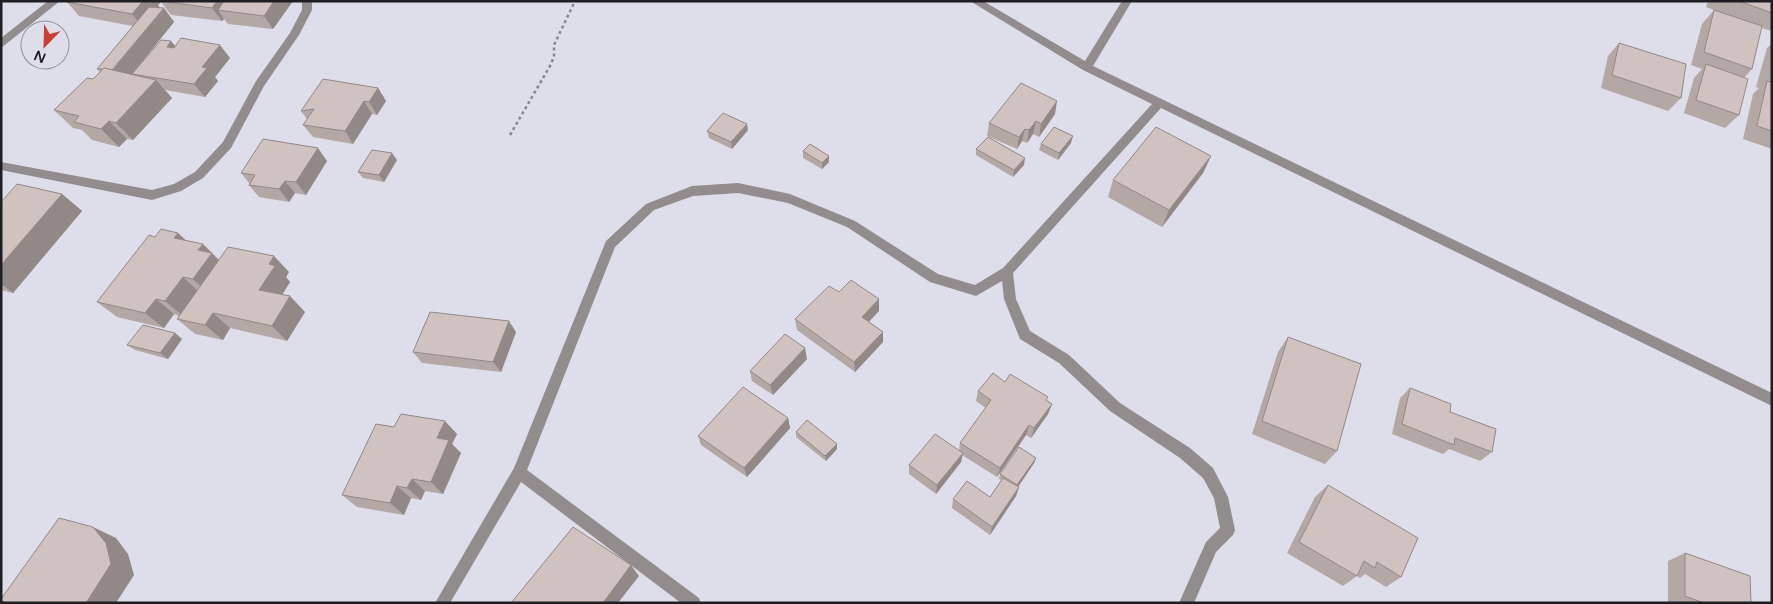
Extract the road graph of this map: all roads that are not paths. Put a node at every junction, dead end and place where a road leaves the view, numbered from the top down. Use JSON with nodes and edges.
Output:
{"nodes":[{"id":1,"x":55,"y":1,"type":"edge"},
{"id":2,"x":307,"y":1,"type":"edge"},
{"id":3,"x":974,"y":1,"type":"edge"},
{"id":4,"x":1126,"y":1,"type":"edge"},
{"id":5,"x":1,"y":44,"type":"edge"},
{"id":6,"x":1087,"y":67,"type":"junction"},
{"id":7,"x":1159,"y":104,"type":"junction"},
{"id":8,"x":1,"y":166,"type":"edge"},
{"id":9,"x":1007,"y":272,"type":"junction"},
{"id":10,"x":1772,"y":400,"type":"edge"},
{"id":11,"x":519,"y":472,"type":"junction"},
{"id":12,"x":442,"y":603,"type":"edge"},
{"id":13,"x":694,"y":603,"type":"edge"},
{"id":14,"x":1186,"y":603,"type":"edge"}],
"edges":[{"from":1,"to":5,"type":"street"},
{"from":2,"to":8,"type":"street"},
{"from":3,"to":6,"type":"street"},
{"from":4,"to":6,"type":"street"},
{"from":6,"to":7,"type":"street"},
{"from":7,"to":9,"type":"street"},
{"from":7,"to":10,"type":"street"},
{"from":9,"to":11,"type":"street"},
{"from":9,"to":14,"type":"street"},
{"from":11,"to":12,"type":"street"},
{"from":11,"to":13,"type":"street"}]}
